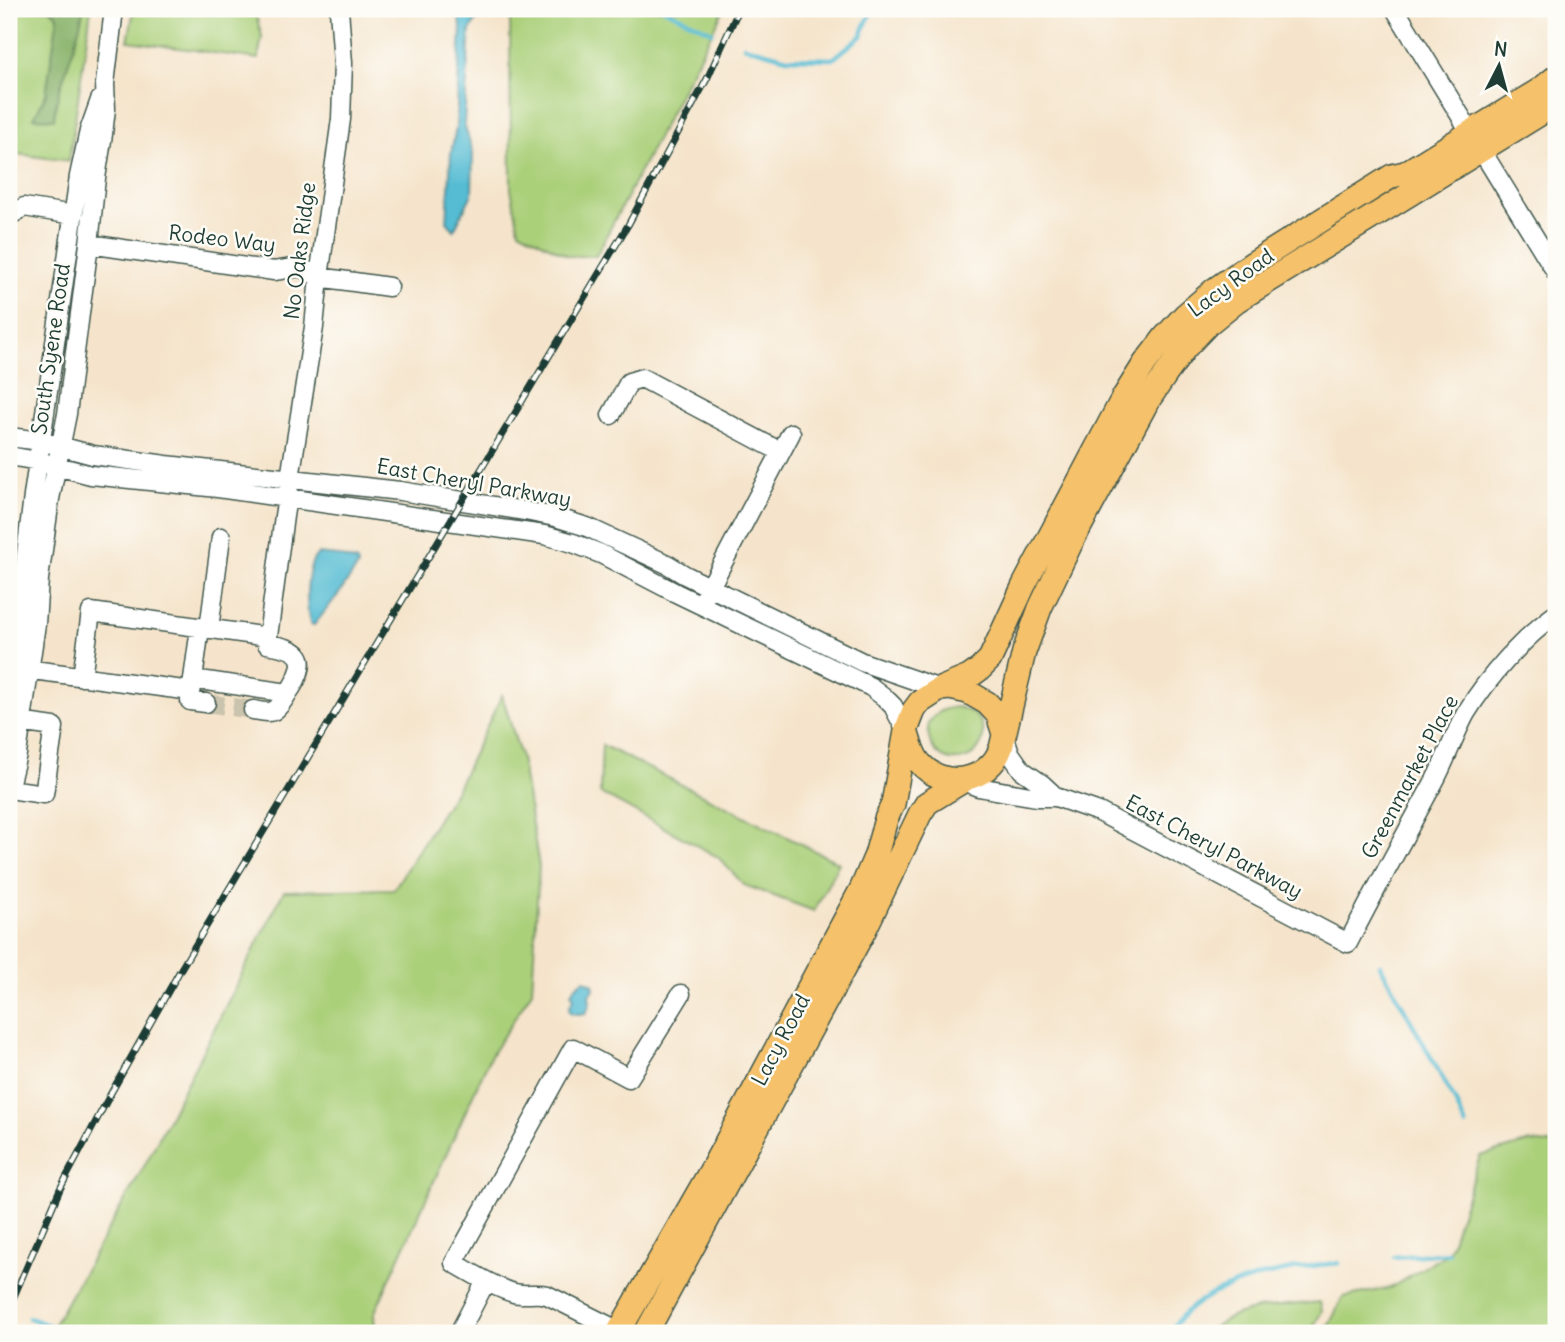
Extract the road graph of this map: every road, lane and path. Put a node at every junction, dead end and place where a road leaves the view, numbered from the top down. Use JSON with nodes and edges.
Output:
{"nodes":[{"id":1,"x":114,"y":9,"type":"edge"},
{"id":2,"x":339,"y":9,"type":"edge"},
{"id":3,"x":1395,"y":9,"type":"edge"},
{"id":4,"x":1556,"y":77,"type":"edge"},
{"id":5,"x":105,"y":84,"type":"junction"},
{"id":6,"x":1556,"y":104,"type":"edge"},
{"id":7,"x":1477,"y":141,"type":"junction"},
{"id":8,"x":74,"y":215,"type":"junction"},
{"id":9,"x":9,"y":216,"type":"edge"},
{"id":10,"x":89,"y":244,"type":"junction"},
{"id":11,"x":1556,"y":272,"type":"edge"},
{"id":12,"x":319,"y":277,"type":"junction"},
{"id":13,"x":389,"y":287,"type":"dead end"},
{"id":14,"x":611,"y":415,"type":"dead end"},
{"id":15,"x":791,"y":433,"type":"dead end"},
{"id":16,"x":9,"y":437,"type":"edge"},
{"id":17,"x":41,"y":441,"type":"junction"},
{"id":18,"x":61,"y":446,"type":"junction"},
{"id":19,"x":780,"y":452,"type":"junction"},
{"id":20,"x":9,"y":456,"type":"edge"},
{"id":21,"x":38,"y":461,"type":"junction"},
{"id":22,"x":57,"y":466,"type":"junction"},
{"id":23,"x":290,"y":478,"type":"junction"},
{"id":24,"x":287,"y":498,"type":"junction"},
{"id":25,"x":221,"y":537,"type":"dead end"},
{"id":26,"x":710,"y":587,"type":"junction"},
{"id":27,"x":701,"y":605,"type":"junction"},
{"id":28,"x":1556,"y":614,"type":"edge"},
{"id":29,"x":204,"y":628,"type":"junction"},
{"id":30,"x":267,"y":640,"type":"junction"},
{"id":31,"x":22,"y":668,"type":"junction"},
{"id":32,"x":82,"y":677,"type":"junction"},
{"id":33,"x":940,"y":689,"type":"junction"},
{"id":34,"x":195,"y":693,"type":"junction"},
{"id":35,"x":288,"y":693,"type":"junction"},
{"id":36,"x":253,"y":710,"type":"tunnel mouth"},
{"id":37,"x":16,"y":722,"type":"junction"},
{"id":38,"x":906,"y":731,"type":"junction"},
{"id":39,"x":1004,"y":734,"type":"junction"},
{"id":40,"x":9,"y":754,"type":"edge"},
{"id":41,"x":962,"y":781,"type":"junction"},
{"id":42,"x":9,"y":788,"type":"edge"},
{"id":43,"x":1056,"y":797,"type":"junction"},
{"id":44,"x":1348,"y":943,"type":"joint"},
{"id":45,"x":681,"y":994,"type":"dead end"},
{"id":46,"x":486,"y":1280,"type":"junction"},
{"id":47,"x":619,"y":1332,"type":"edge"},
{"id":48,"x":459,"y":1333,"type":"edge"},
{"id":49,"x":646,"y":1333,"type":"edge"}],
"edges":[{"from":1,"to":5,"type":"street","name":"South Syene Road"},
{"from":2,"to":12,"type":"street","name":"No Oaks Ridge"},
{"from":3,"to":7,"type":"street"},
{"from":4,"to":7,"type":"main road","name":"Lacy Road"},
{"from":5,"to":8,"type":"street","name":"South Syene Road"},
{"from":5,"to":10,"type":"street","name":"South Syene Road"},
{"from":6,"to":7,"type":"main road","name":"Lacy Road"},
{"from":7,"to":11,"type":"street"},
{"from":7,"to":33,"type":"main road","name":"Lacy Road"},
{"from":7,"to":39,"type":"main road","name":"Lacy Road"},
{"from":8,"to":9,"type":"street"},
{"from":8,"to":17,"type":"street","name":"South Syene Road"},
{"from":10,"to":12,"type":"street","name":"Rodeo Way"},
{"from":10,"to":18,"type":"street","name":"South Syene Road"},
{"from":12,"to":13,"type":"street","name":"Rodeo Way"},
{"from":12,"to":23,"type":"street","name":"No Oaks Ridge"},
{"from":14,"to":19,"type":"street"},
{"from":15,"to":19,"type":"street"},
{"from":16,"to":17,"type":"street","name":"East Cheryl Parkway"},
{"from":17,"to":18,"type":"street","name":"East Cheryl Parkway"},
{"from":17,"to":21,"type":"street","name":"South Syene Road"},
{"from":18,"to":22,"type":"street","name":"South Syene Road"},
{"from":18,"to":23,"type":"street","name":"East Cheryl Parkway"},
{"from":19,"to":26,"type":"street"},
{"from":20,"to":21,"type":"street","name":"East Cheryl Parkway"},
{"from":21,"to":22,"type":"street","name":"East Cheryl Parkway"},
{"from":21,"to":31,"type":"street","name":"South Syene Road"},
{"from":22,"to":24,"type":"street","name":"East Cheryl Parkway"},
{"from":22,"to":31,"type":"street","name":"South Syene Road"},
{"from":23,"to":24,"type":"street","name":"No Oaks Ridge"},
{"from":23,"to":26,"type":"street","name":"East Cheryl Parkway"},
{"from":24,"to":27,"type":"street","name":"East Cheryl Parkway"},
{"from":24,"to":30,"type":"street","name":"No Oaks Ridge"},
{"from":25,"to":29,"type":"street"},
{"from":26,"to":27,"type":"street"},
{"from":26,"to":33,"type":"street","name":"East Cheryl Parkway"},
{"from":27,"to":38,"type":"street","name":"East Cheryl Parkway"},
{"from":28,"to":44,"type":"street","name":"Greenmarket Place"},
{"from":29,"to":30,"type":"street"},
{"from":29,"to":32,"type":"street"},
{"from":29,"to":34,"type":"street"},
{"from":30,"to":35,"type":"street"},
{"from":31,"to":32,"type":"street"},
{"from":31,"to":37,"type":"street","name":"South Syene Road"},
{"from":32,"to":34,"type":"street"},
{"from":33,"to":38,"type":"main road"},
{"from":33,"to":39,"type":"main road"},
{"from":34,"to":35,"type":"street"},
{"from":35,"to":36,"type":"street"},
{"from":37,"to":40,"type":"street","name":"South Syene Road"},
{"from":37,"to":42,"type":"street","name":"South Syene Road"},
{"from":37,"to":42,"type":"street"},
{"from":38,"to":41,"type":"main road"},
{"from":38,"to":47,"type":"main road","name":"Lacy Road"},
{"from":39,"to":41,"type":"main road"},
{"from":39,"to":43,"type":"street","name":"East Cheryl Parkway"},
{"from":41,"to":43,"type":"street","name":"East Cheryl Parkway"},
{"from":41,"to":49,"type":"main road","name":"Lacy Road"},
{"from":43,"to":44,"type":"street","name":"East Cheryl Parkway"},
{"from":45,"to":46,"type":"street"},
{"from":46,"to":47,"type":"street"},
{"from":46,"to":48,"type":"street"}]}
